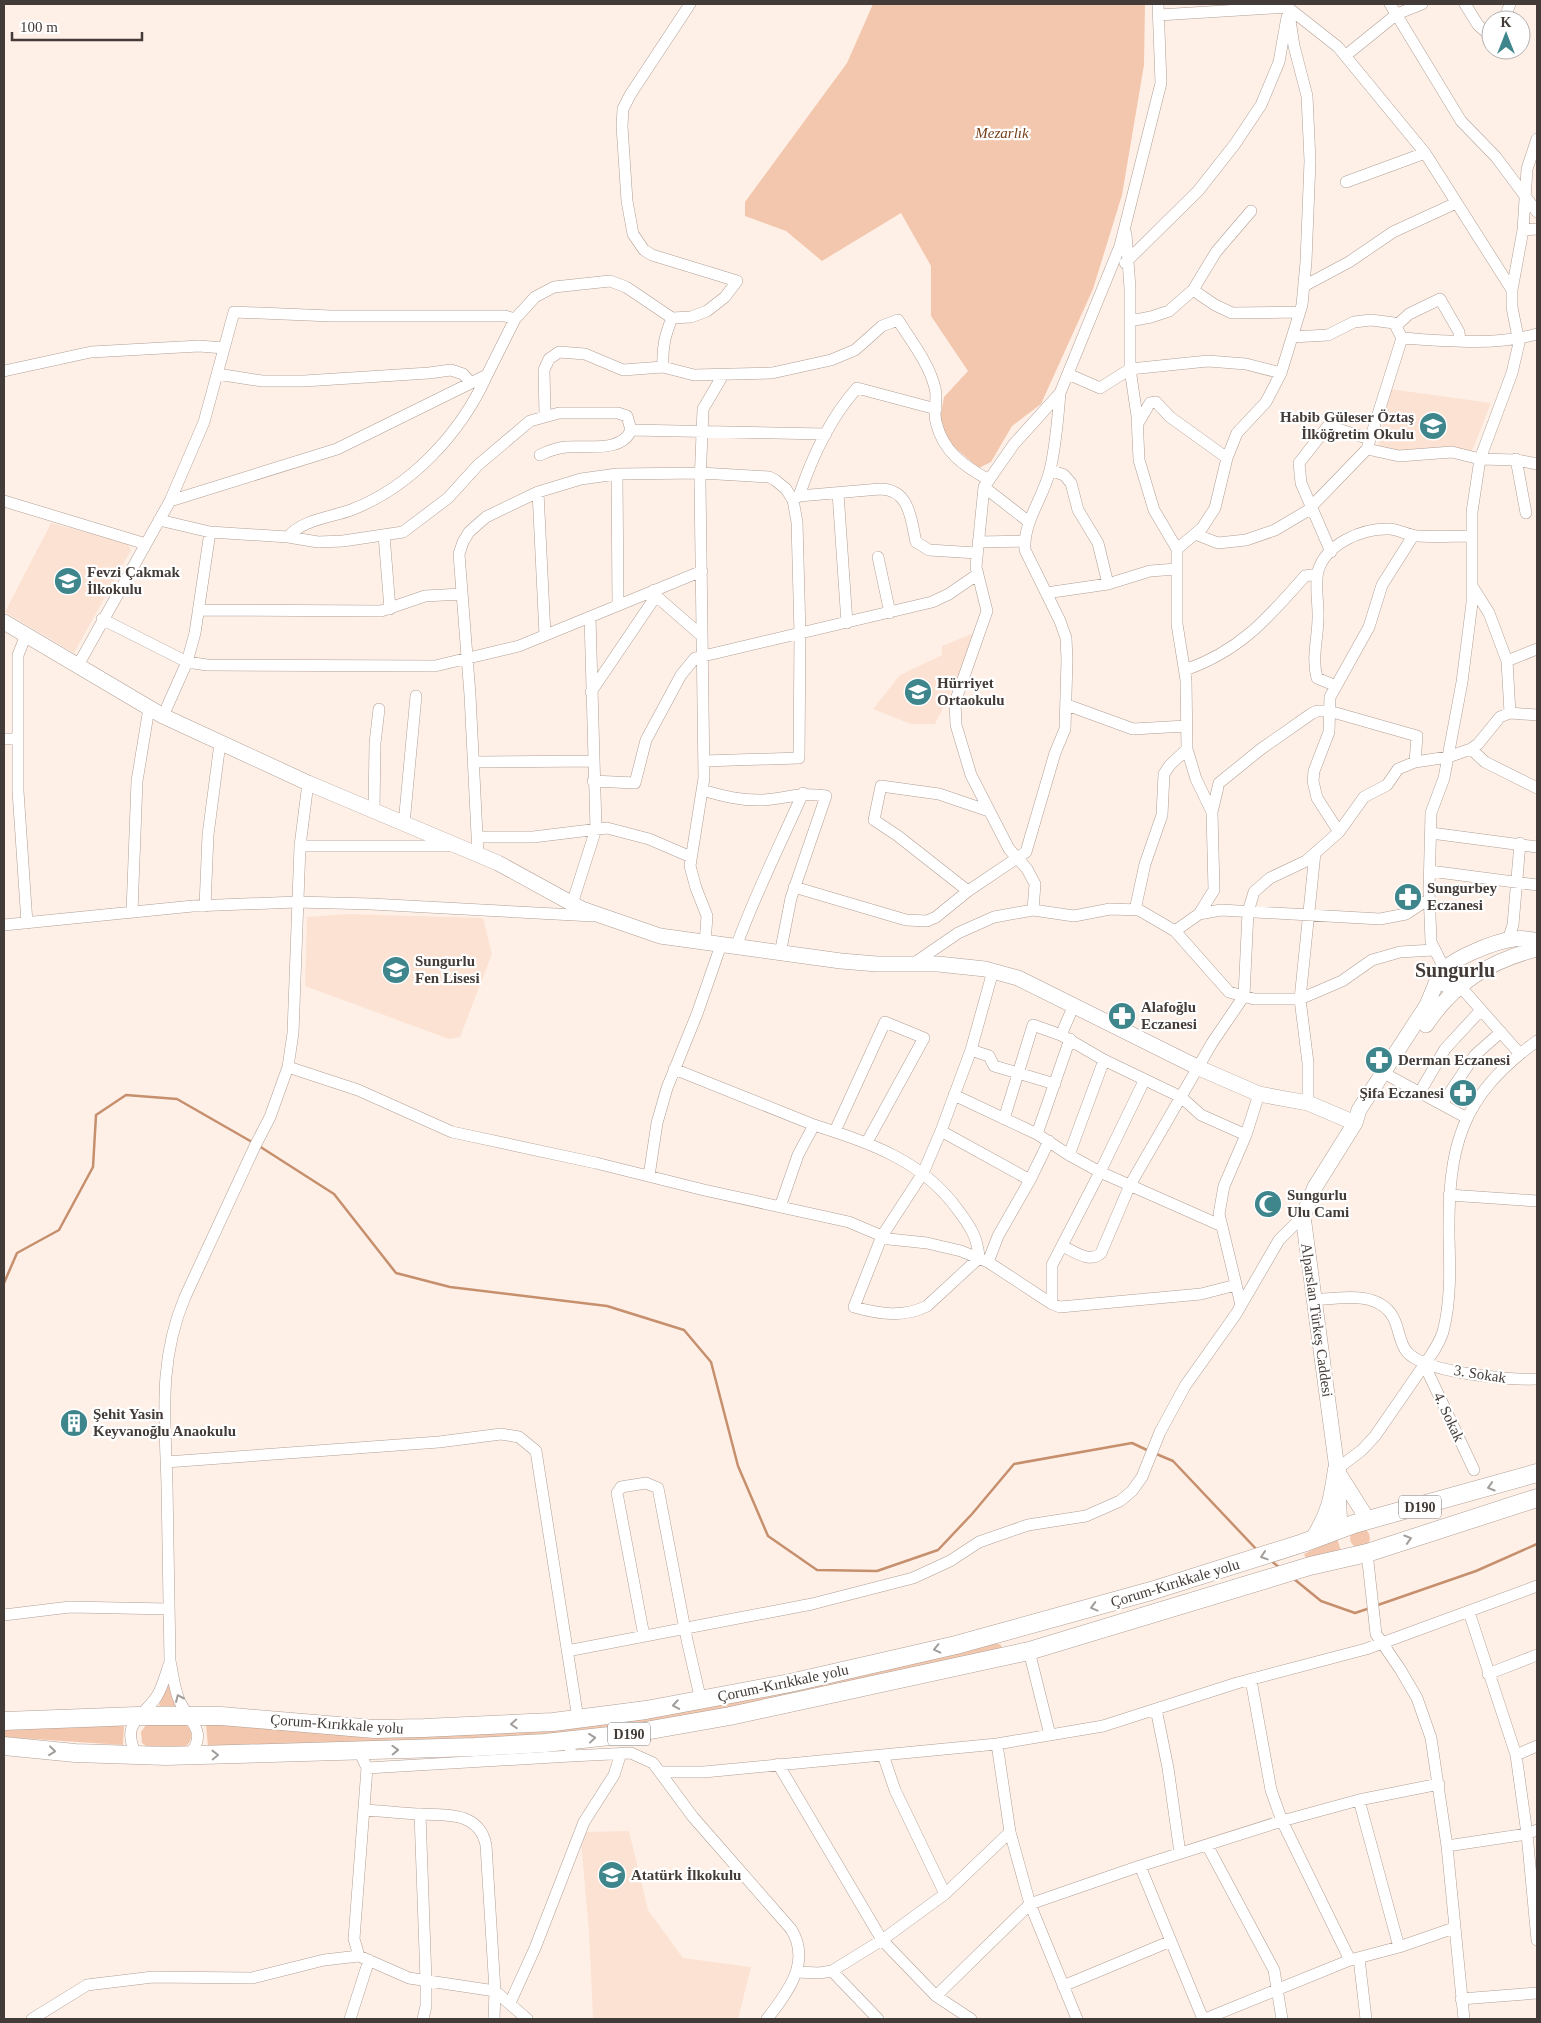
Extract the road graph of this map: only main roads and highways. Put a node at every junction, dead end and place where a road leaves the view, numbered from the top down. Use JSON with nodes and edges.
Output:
{"nodes":[{"id":1,"x":4,"y":622,"type":"edge"},
{"id":2,"x":1508,"y":940,"type":"junction"},
{"id":3,"x":1537,"y":941,"type":"edge"},
{"id":4,"x":1537,"y":949,"type":"edge"},
{"id":5,"x":1461,"y":958,"type":"junction"},
{"id":6,"x":1507,"y":958,"type":"junction"},
{"id":7,"x":1442,"y":972,"type":"junction"},
{"id":8,"x":1461,"y":984,"type":"junction"},
{"id":9,"x":1357,"y":1117,"type":"junction"},
{"id":10,"x":1336,"y":1469,"type":"junction"},
{"id":11,"x":1537,"y":1473,"type":"edge"},
{"id":12,"x":1537,"y":1498,"type":"edge"},
{"id":13,"x":1368,"y":1520,"type":"junction"},
{"id":14,"x":1340,"y":1529,"type":"junction"},
{"id":15,"x":1308,"y":1541,"type":"junction"},
{"id":16,"x":1371,"y":1551,"type":"junction"},
{"id":17,"x":1350,"y":1557,"type":"junction"},
{"id":18,"x":4,"y":1721,"type":"edge"},
{"id":19,"x":4,"y":1746,"type":"edge"}],
"edges":[{"from":1,"to":9,"type":"main road"},
{"from":2,"to":3,"type":"main road"},
{"from":2,"to":5,"type":"main road"},
{"from":2,"to":6,"type":"main road"},
{"from":4,"to":6,"type":"main road"},
{"from":5,"to":7,"type":"main road"},
{"from":5,"to":8,"type":"main road"},
{"from":6,"to":8,"type":"main road"},
{"from":7,"to":8,"type":"main road"},
{"from":7,"to":9,"type":"main road","name":"Alparslan Türkeş Caddesi"},
{"from":8,"to":9,"type":"main road","name":"Alparslan Türkeş Caddesi"},
{"from":9,"to":10,"type":"main road","name":"Alparslan Türkeş Caddesi"},
{"from":10,"to":13,"type":"main road"},
{"from":10,"to":14,"type":"main road","name":"Alparslan Türkeş Caddesi"},
{"from":10,"to":15,"type":"highway"},
{"from":11,"to":13,"type":"highway","name":"Çorum-Kırıkkale yolu","number":"D190","one_way":true},
{"from":16,"to":12,"type":"highway","name":"Çorum-Kırıkkale yolu","number":"D190","one_way":true},
{"from":13,"to":14,"type":"highway","name":"Çorum-Kırıkkale yolu","number":"D190"},
{"from":13,"to":16,"type":"highway"},
{"from":14,"to":15,"type":"highway","name":"Çorum-Kırıkkale yolu","number":"D190"},
{"from":14,"to":17,"type":"highway"},
{"from":15,"to":18,"type":"highway","name":"Çorum-Kırıkkale yolu","number":"D190","one_way":true},
{"from":16,"to":17,"type":"highway","name":"Çorum-Kırıkkale yolu","number":"D190"},
{"from":19,"to":17,"type":"highway","name":"Çorum-Kırıkkale yolu","number":"D190","one_way":true}]}
